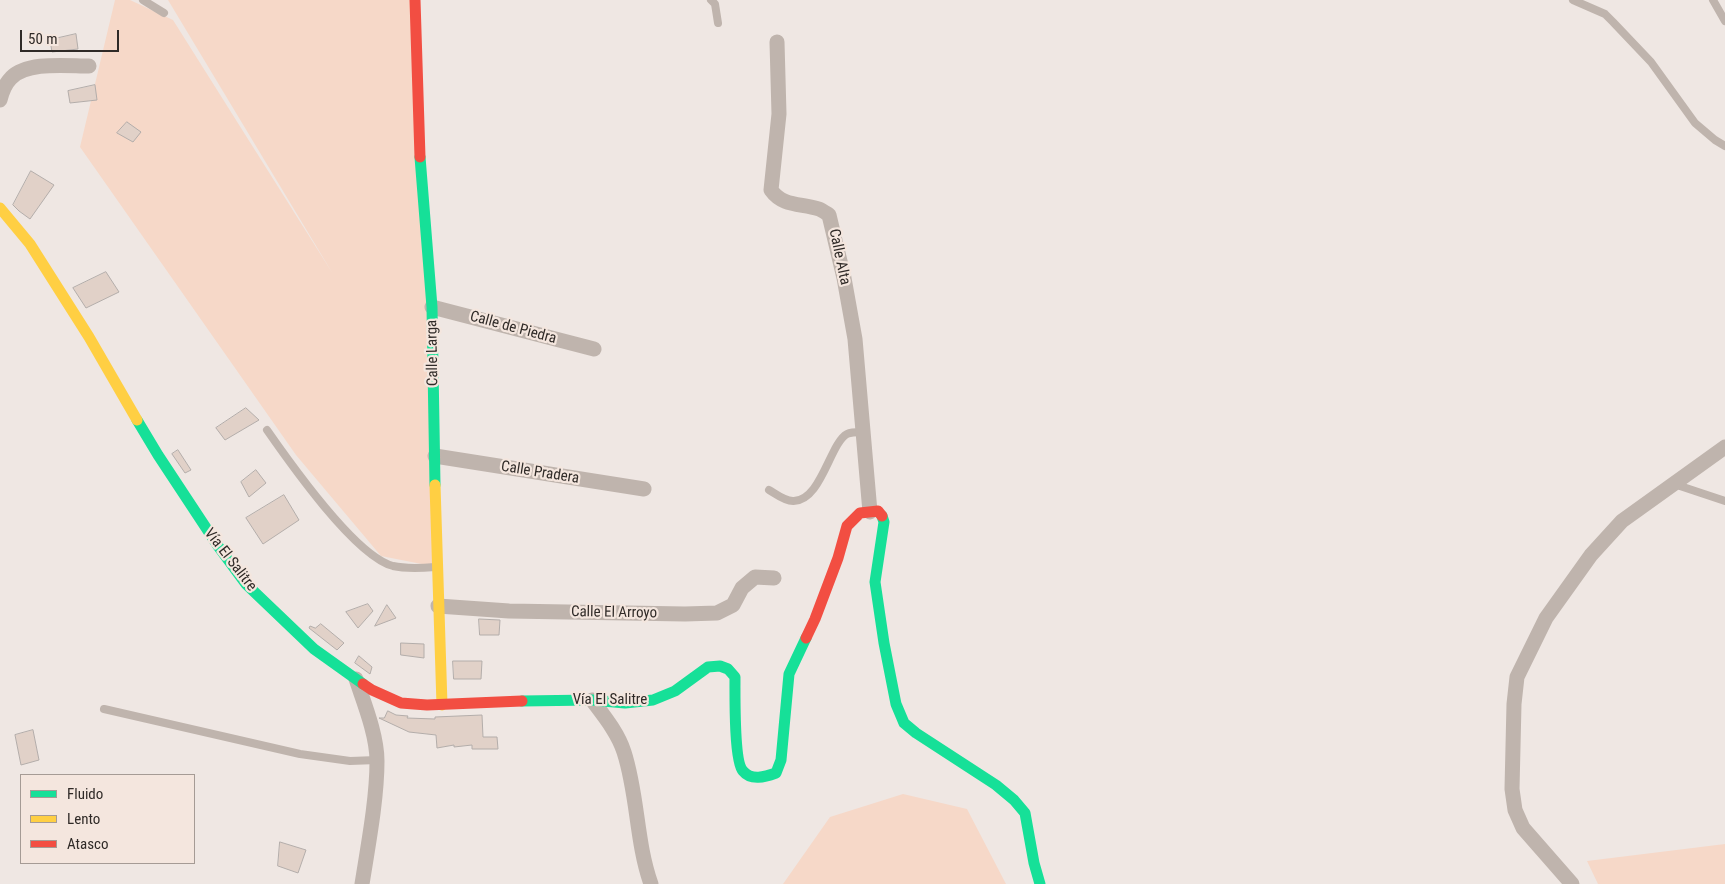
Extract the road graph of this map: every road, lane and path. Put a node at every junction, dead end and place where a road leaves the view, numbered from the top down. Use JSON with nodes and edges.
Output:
{"nodes":[{"id":1,"x":143,"y":0,"type":"edge"},
{"id":2,"x":415,"y":0,"type":"edge"},
{"id":3,"x":711,"y":0,"type":"edge"},
{"id":4,"x":1573,"y":0,"type":"edge"},
{"id":5,"x":1713,"y":0,"type":"edge"},
{"id":6,"x":164,"y":14,"type":"dead end"},
{"id":7,"x":1725,"y":21,"type":"edge"},
{"id":8,"x":718,"y":23,"type":"dead end"},
{"id":9,"x":777,"y":42,"type":"dead end"},
{"id":10,"x":88,"y":66,"type":"dead end"},
{"id":11,"x":0,"y":100,"type":"edge"},
{"id":12,"x":1725,"y":146,"type":"edge"},
{"id":13,"x":0,"y":208,"type":"edge"},
{"id":14,"x":432,"y":307,"type":"junction"},
{"id":15,"x":594,"y":349,"type":"dead end"},
{"id":16,"x":267,"y":430,"type":"dead end"},
{"id":17,"x":862,"y":432,"type":"junction"},
{"id":18,"x":1725,"y":447,"type":"edge"},
{"id":19,"x":435,"y":456,"type":"junction"},
{"id":20,"x":1674,"y":484,"type":"junction"},
{"id":21,"x":644,"y":489,"type":"dead end"},
{"id":22,"x":769,"y":490,"type":"dead end"},
{"id":23,"x":1725,"y":501,"type":"edge"},
{"id":24,"x":870,"y":512,"type":"junction"},
{"id":25,"x":437,"y":567,"type":"junction"},
{"id":26,"x":774,"y":578,"type":"dead end"},
{"id":27,"x":438,"y":606,"type":"junction"},
{"id":28,"x":356,"y":679,"type":"junction"},
{"id":29,"x":592,"y":700,"type":"junction"},
{"id":30,"x":442,"y":706,"type":"junction"},
{"id":31,"x":104,"y":709,"type":"dead end"},
{"id":32,"x":377,"y":760,"type":"junction"},
{"id":33,"x":362,"y":884,"type":"edge"},
{"id":34,"x":652,"y":884,"type":"edge"},
{"id":35,"x":1040,"y":884,"type":"edge"},
{"id":36,"x":1572,"y":884,"type":"edge"}],
"edges":[{"from":1,"to":6,"type":"lane"},
{"from":2,"to":14,"type":"street","name":"Calle Larga"},
{"from":3,"to":8,"type":"lane"},
{"from":4,"to":12,"type":"lane"},
{"from":5,"to":7,"type":"lane"},
{"from":9,"to":17,"type":"street","name":"Calle Alta"},
{"from":10,"to":11,"type":"street"},
{"from":13,"to":28,"type":"street","name":"Vía El Salitre"},
{"from":14,"to":15,"type":"street","name":"Calle de Piedra"},
{"from":14,"to":19,"type":"street","name":"Calle Larga"},
{"from":16,"to":25,"type":"lane"},
{"from":17,"to":22,"type":"lane"},
{"from":17,"to":24,"type":"street","name":"Calle Alta"},
{"from":18,"to":20,"type":"street"},
{"from":19,"to":21,"type":"street","name":"Calle Pradera"},
{"from":19,"to":25,"type":"street","name":"Calle Larga"},
{"from":20,"to":23,"type":"lane"},
{"from":20,"to":36,"type":"street"},
{"from":24,"to":29,"type":"street","name":"Vía El Salitre"},
{"from":24,"to":35,"type":"street"},
{"from":25,"to":27,"type":"street","name":"Calle Larga"},
{"from":26,"to":27,"type":"street","name":"Calle El Arroyo"},
{"from":27,"to":30,"type":"street","name":"Calle Larga"},
{"from":28,"to":30,"type":"street","name":"Vía El Salitre"},
{"from":28,"to":32,"type":"street"},
{"from":29,"to":30,"type":"street","name":"Vía El Salitre"},
{"from":29,"to":34,"type":"street"},
{"from":31,"to":32,"type":"lane"},
{"from":32,"to":33,"type":"street"}]}
